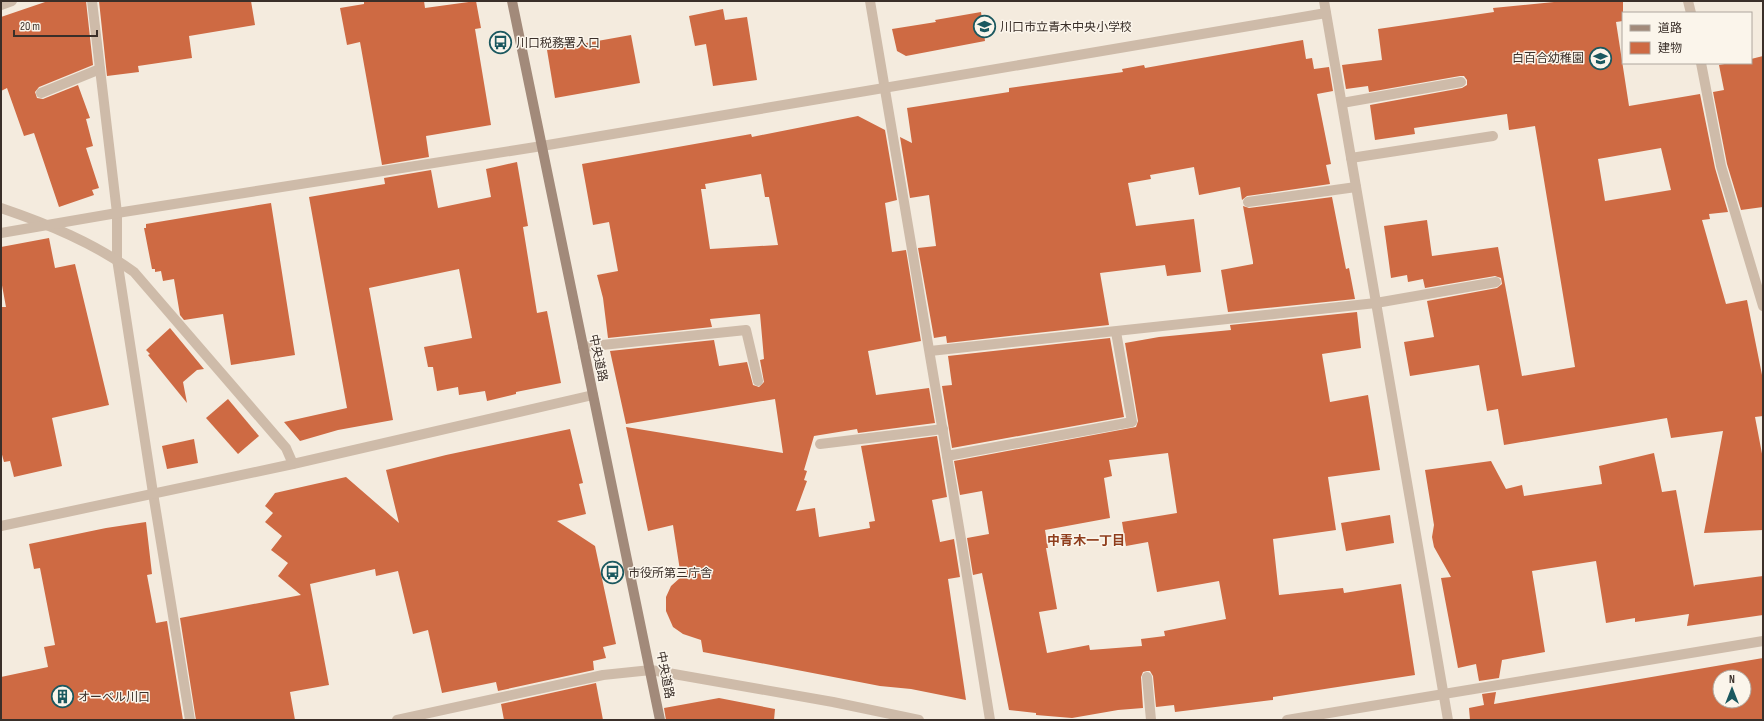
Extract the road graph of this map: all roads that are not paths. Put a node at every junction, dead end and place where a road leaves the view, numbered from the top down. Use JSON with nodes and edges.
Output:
{"nodes":[{"id":1,"x":12,"y":1,"type":"edge"},
{"id":2,"x":92,"y":1,"type":"edge"},
{"id":3,"x":512,"y":1,"type":"edge"},
{"id":4,"x":870,"y":1,"type":"edge"},
{"id":5,"x":1324,"y":1,"type":"edge"},
{"id":6,"x":1688,"y":1,"type":"edge"},
{"id":7,"x":1,"y":5,"type":"edge"},
{"id":8,"x":1690,"y":12,"type":"edge"},
{"id":9,"x":1326,"y":13,"type":"junction"},
{"id":10,"x":1701,"y":64,"type":"edge"},
{"id":11,"x":100,"y":70,"type":"junction"},
{"id":12,"x":1461,"y":82,"type":"dead end"},
{"id":13,"x":885,"y":89,"type":"junction"},
{"id":14,"x":41,"y":93,"type":"dead end"},
{"id":15,"x":1342,"y":104,"type":"junction"},
{"id":16,"x":1493,"y":136,"type":"dead end"},
{"id":17,"x":542,"y":146,"type":"junction"},
{"id":18,"x":1351,"y":158,"type":"junction"},
{"id":19,"x":1356,"y":187,"type":"junction"},
{"id":20,"x":1248,"y":202,"type":"dead end"},
{"id":21,"x":1,"y":208,"type":"edge"},
{"id":22,"x":117,"y":213,"type":"junction"},
{"id":23,"x":48,"y":224,"type":"junction"},
{"id":24,"x":1,"y":233,"type":"edge"},
{"id":25,"x":117,"y":259,"type":"junction"},
{"id":26,"x":1496,"y":282,"type":"dead end"},
{"id":27,"x":1376,"y":303,"type":"junction"},
{"id":28,"x":1763,"y":306,"type":"edge"},
{"id":29,"x":1116,"y":332,"type":"junction"},
{"id":30,"x":583,"y":347,"type":"junction"},
{"id":31,"x":930,"y":351,"type":"junction"},
{"id":32,"x":758,"y":381,"type":"dead end"},
{"id":33,"x":593,"y":395,"type":"junction"},
{"id":34,"x":943,"y":429,"type":"junction"},
{"id":35,"x":820,"y":444,"type":"dead end"},
{"id":36,"x":947,"y":456,"type":"junction"},
{"id":37,"x":293,"y":464,"type":"junction"},
{"id":38,"x":153,"y":493,"type":"junction"},
{"id":39,"x":1,"y":526,"type":"edge"},
{"id":40,"x":1763,"y":640,"type":"edge"},
{"id":41,"x":651,"y":670,"type":"junction"},
{"id":42,"x":1147,"y":677,"type":"dead end"},
{"id":43,"x":1443,"y":694,"type":"junction"},
{"id":44,"x":190,"y":720,"type":"edge"},
{"id":45,"x":397,"y":720,"type":"edge"},
{"id":46,"x":660,"y":720,"type":"edge"},
{"id":47,"x":919,"y":720,"type":"edge"},
{"id":48,"x":990,"y":720,"type":"edge"},
{"id":49,"x":1150,"y":720,"type":"edge"},
{"id":50,"x":1287,"y":720,"type":"edge"},
{"id":51,"x":1448,"y":720,"type":"edge"}],
"edges":[{"from":1,"to":7,"type":"street"},
{"from":2,"to":11,"type":"street"},
{"from":3,"to":17,"type":"main road","name":"中央道路"},
{"from":4,"to":13,"type":"street"},
{"from":5,"to":9,"type":"street"},
{"from":6,"to":8,"type":"street"},
{"from":9,"to":13,"type":"street"},
{"from":9,"to":15,"type":"street"},
{"from":10,"to":28,"type":"street"},
{"from":11,"to":14,"type":"street"},
{"from":11,"to":22,"type":"street"},
{"from":12,"to":15,"type":"street"},
{"from":13,"to":17,"type":"street"},
{"from":13,"to":31,"type":"street"},
{"from":15,"to":18,"type":"street"},
{"from":16,"to":18,"type":"street"},
{"from":17,"to":22,"type":"street"},
{"from":17,"to":30,"type":"main road","name":"中央道路"},
{"from":18,"to":19,"type":"street"},
{"from":19,"to":20,"type":"street"},
{"from":19,"to":27,"type":"street"},
{"from":21,"to":23,"type":"street"},
{"from":22,"to":23,"type":"street"},
{"from":22,"to":25,"type":"street"},
{"from":23,"to":24,"type":"street"},
{"from":23,"to":25,"type":"street"},
{"from":25,"to":37,"type":"street"},
{"from":25,"to":38,"type":"street"},
{"from":26,"to":27,"type":"street"},
{"from":27,"to":29,"type":"street"},
{"from":27,"to":43,"type":"street"},
{"from":29,"to":31,"type":"street"},
{"from":29,"to":36,"type":"street"},
{"from":30,"to":32,"type":"street"},
{"from":30,"to":33,"type":"main road","name":"中央道路"},
{"from":31,"to":34,"type":"street"},
{"from":33,"to":37,"type":"street"},
{"from":33,"to":41,"type":"main road","name":"中央道路"},
{"from":34,"to":35,"type":"street"},
{"from":34,"to":36,"type":"street"},
{"from":36,"to":48,"type":"street"},
{"from":37,"to":38,"type":"street"},
{"from":38,"to":39,"type":"street"},
{"from":38,"to":44,"type":"street"},
{"from":40,"to":43,"type":"street"},
{"from":41,"to":45,"type":"street"},
{"from":41,"to":46,"type":"main road","name":"中央道路"},
{"from":41,"to":47,"type":"street"},
{"from":42,"to":49,"type":"street"},
{"from":43,"to":50,"type":"street"},
{"from":43,"to":51,"type":"street"}]}
